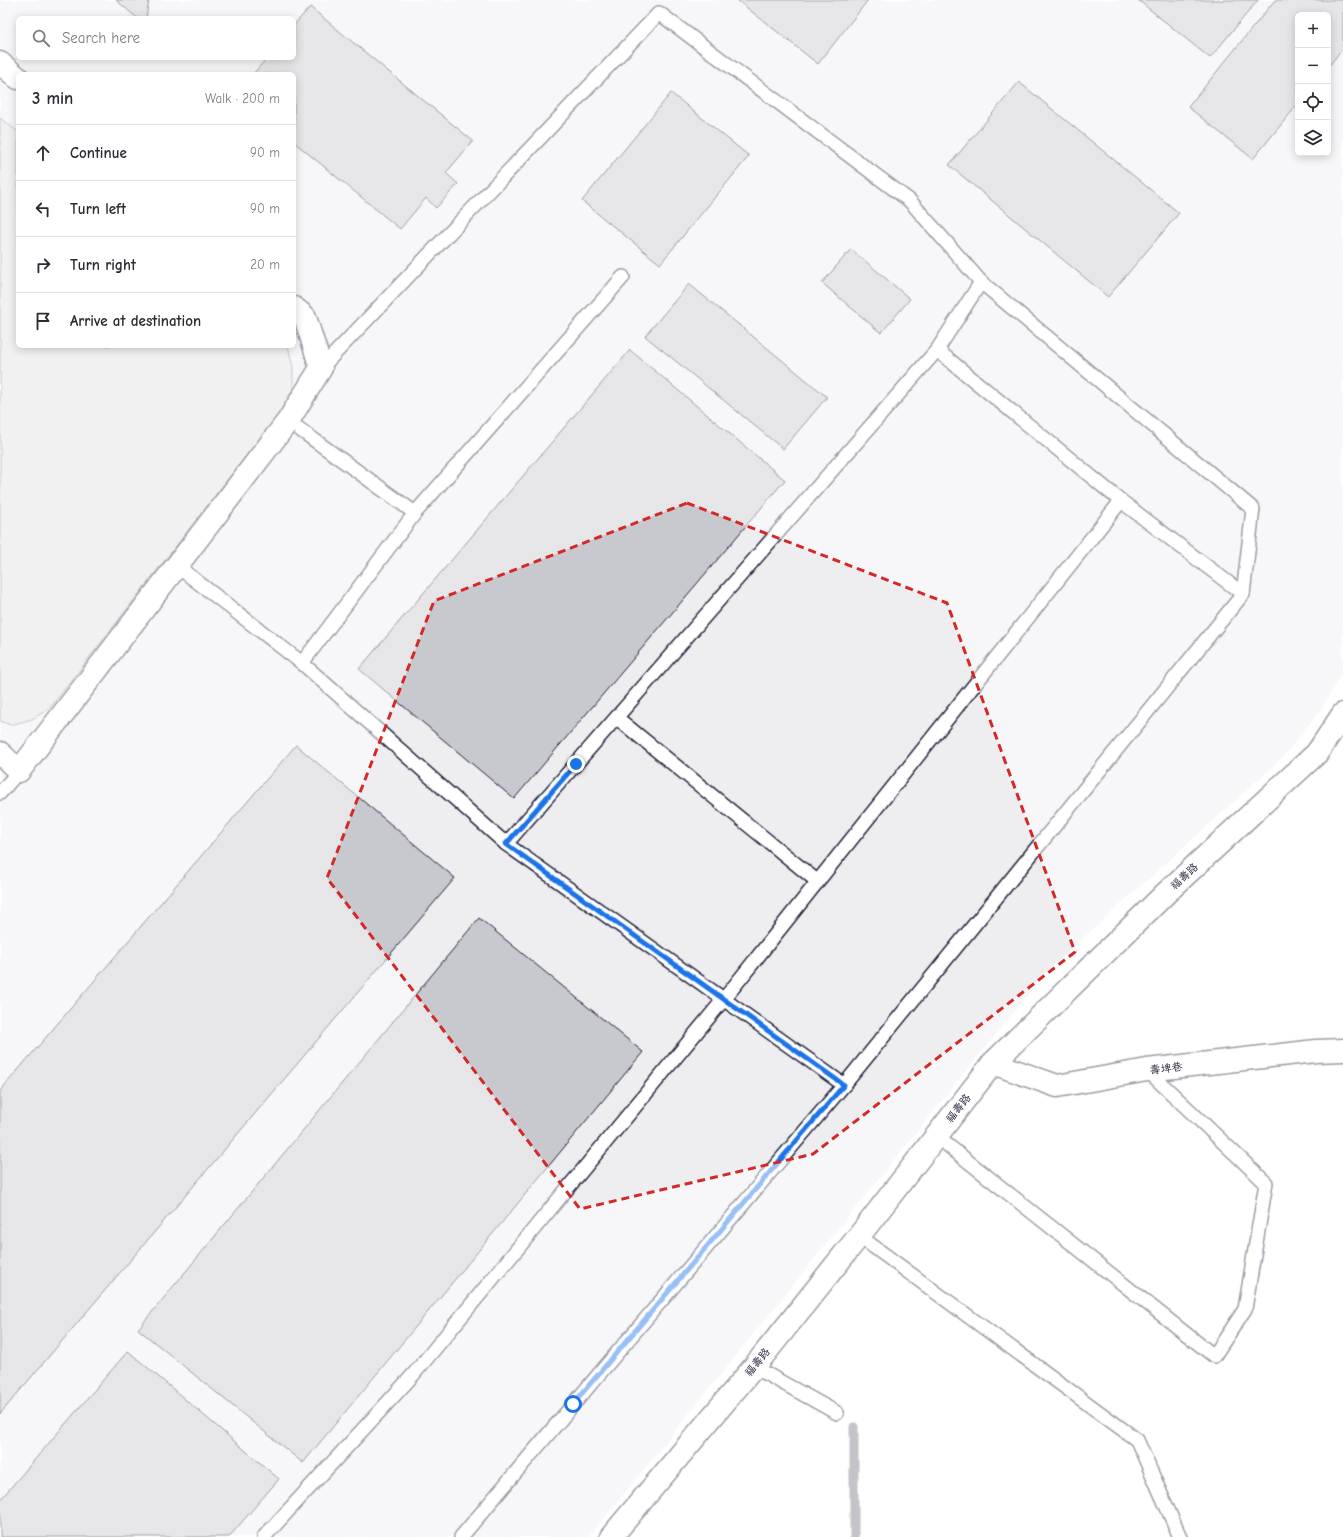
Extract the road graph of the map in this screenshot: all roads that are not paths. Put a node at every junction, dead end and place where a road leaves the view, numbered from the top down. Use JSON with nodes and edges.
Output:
{"nodes":[{"id":1,"x":0,"y":63,"type":"edge"},
{"id":2,"x":16,"y":76,"type":"edge"},
{"id":3,"x":623,"y":277,"type":"dead end"},
{"id":4,"x":981,"y":282,"type":"junction"},
{"id":5,"x":296,"y":310,"type":"edge"},
{"id":6,"x":937,"y":350,"type":"junction"},
{"id":7,"x":321,"y":368,"type":"junction"},
{"id":8,"x":288,"y":422,"type":"junction"},
{"id":9,"x":1121,"y":501,"type":"junction"},
{"id":10,"x":415,"y":513,"type":"junction"},
{"id":11,"x":177,"y":566,"type":"junction"},
{"id":12,"x":1243,"y":594,"type":"junction"},
{"id":13,"x":302,"y":663,"type":"junction"},
{"id":14,"x":1343,"y":714,"type":"edge"},
{"id":15,"x":617,"y":718,"type":"junction"},
{"id":16,"x":0,"y":753,"type":"edge"},
{"id":17,"x":18,"y":771,"type":"junction"},
{"id":18,"x":0,"y":793,"type":"edge"},
{"id":19,"x":506,"y":844,"type":"junction"},
{"id":20,"x":818,"y":882,"type":"junction"},
{"id":21,"x":724,"y":999,"type":"junction"},
{"id":22,"x":1340,"y":1047,"type":"edge"},
{"id":23,"x":993,"y":1063,"type":"junction"},
{"id":24,"x":1147,"y":1070,"type":"junction"},
{"id":25,"x":844,"y":1085,"type":"junction"},
{"id":26,"x":936,"y":1136,"type":"junction"},
{"id":27,"x":859,"y":1236,"type":"junction"},
{"id":28,"x":754,"y":1367,"type":"junction"},
{"id":29,"x":837,"y":1413,"type":"dead end"},
{"id":30,"x":264,"y":1537,"type":"edge"},
{"id":31,"x":461,"y":1537,"type":"edge"},
{"id":32,"x":611,"y":1537,"type":"edge"},
{"id":33,"x":1180,"y":1537,"type":"edge"}],
"edges":[{"from":1,"to":2,"type":"street"},
{"from":3,"to":10,"type":"lane"},
{"from":4,"to":6,"type":"lane"},
{"from":4,"to":7,"type":"lane"},
{"from":4,"to":12,"type":"lane"},
{"from":5,"to":7,"type":"street"},
{"from":6,"to":9,"type":"lane"},
{"from":6,"to":15,"type":"lane"},
{"from":7,"to":8,"type":"street"},
{"from":8,"to":10,"type":"lane"},
{"from":8,"to":11,"type":"street"},
{"from":9,"to":12,"type":"lane"},
{"from":9,"to":20,"type":"lane"},
{"from":10,"to":13,"type":"lane"},
{"from":11,"to":13,"type":"lane"},
{"from":11,"to":17,"type":"street"},
{"from":12,"to":25,"type":"lane"},
{"from":13,"to":19,"type":"lane"},
{"from":14,"to":23,"type":"street","name":"福壽路"},
{"from":15,"to":19,"type":"lane"},
{"from":15,"to":20,"type":"lane"},
{"from":16,"to":17,"type":"street"},
{"from":17,"to":18,"type":"lane"},
{"from":19,"to":21,"type":"lane"},
{"from":20,"to":21,"type":"lane"},
{"from":21,"to":25,"type":"lane"},
{"from":21,"to":30,"type":"lane"},
{"from":22,"to":24,"type":"street","name":"壽埤巷"},
{"from":23,"to":24,"type":"street","name":"壽埤巷"},
{"from":23,"to":26,"type":"street","name":"福壽路"},
{"from":24,"to":26,"type":"lane"},
{"from":25,"to":31,"type":"lane"},
{"from":26,"to":27,"type":"street","name":"福壽路"},
{"from":27,"to":28,"type":"street","name":"福壽路"},
{"from":27,"to":33,"type":"lane"},
{"from":28,"to":29,"type":"lane"},
{"from":28,"to":32,"type":"street","name":"福壽路"}]}
